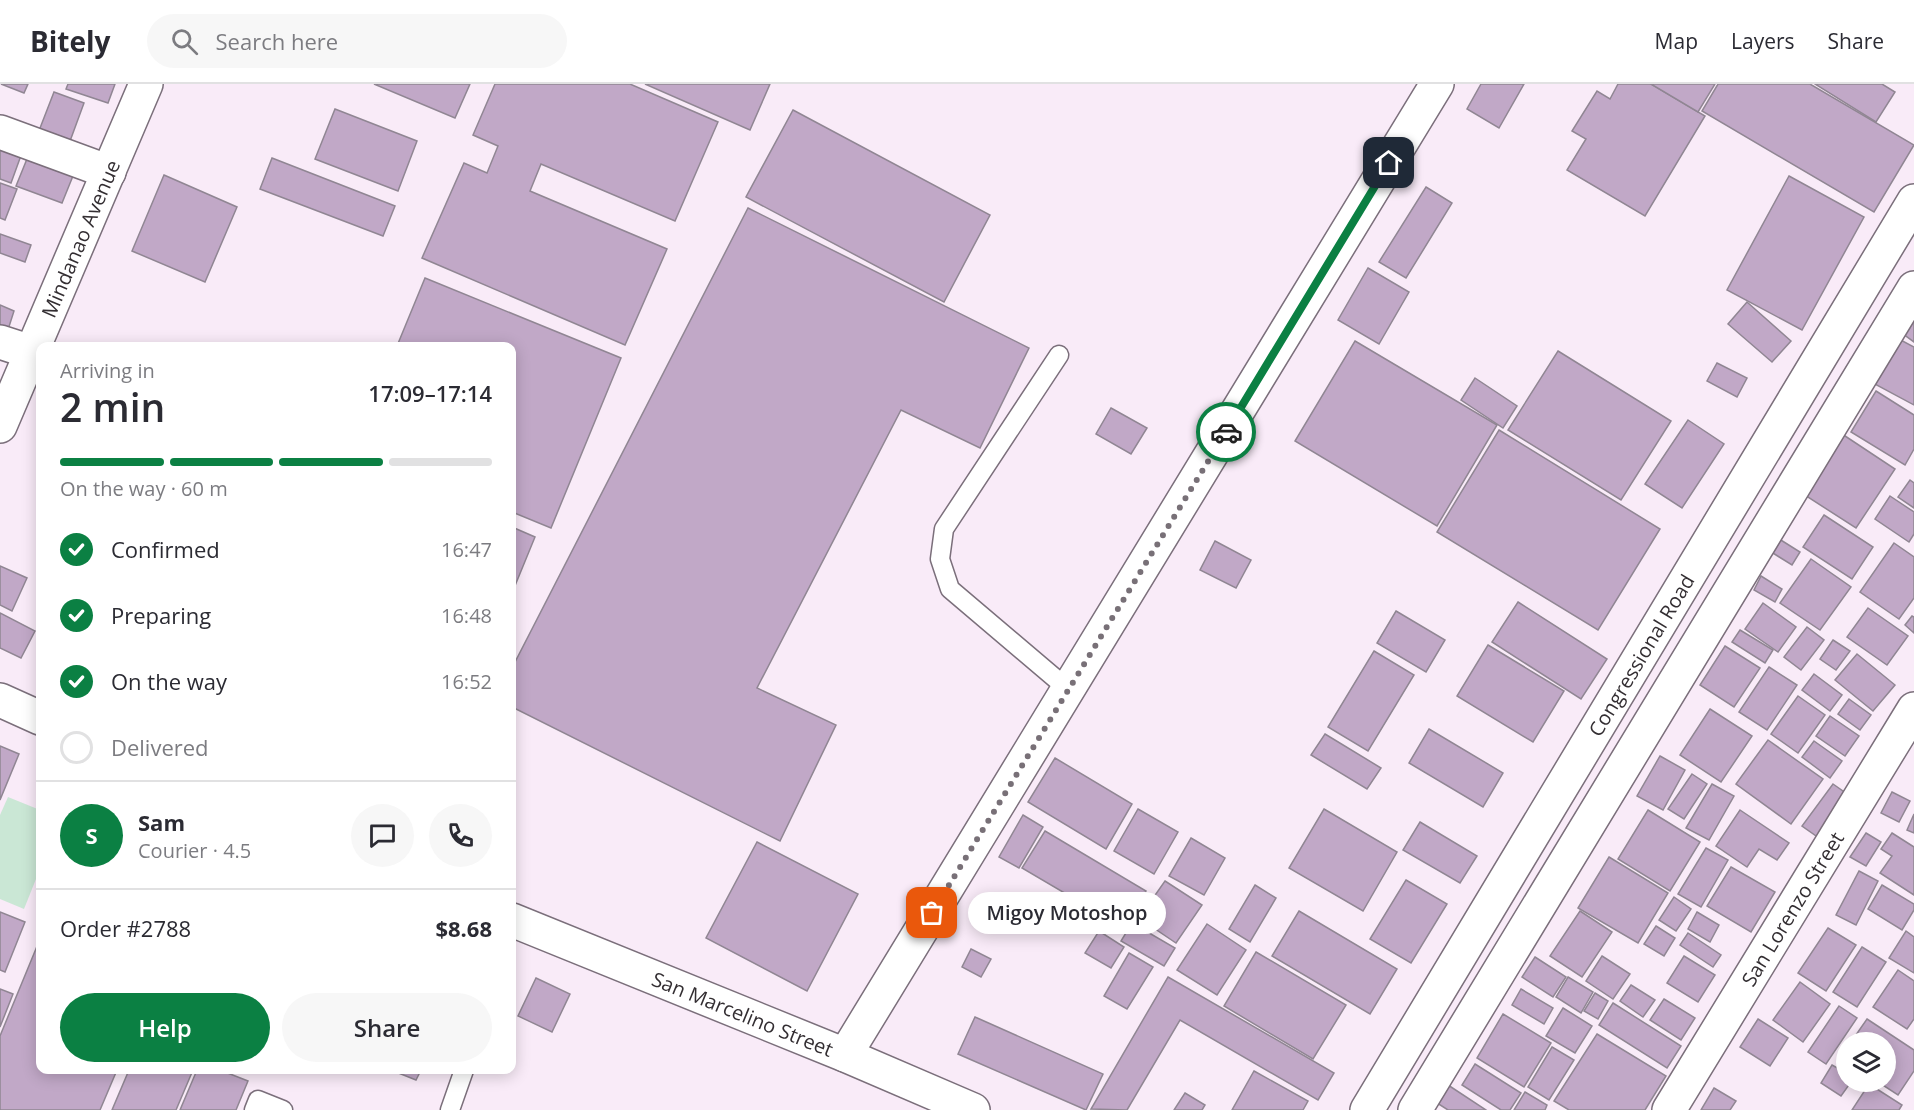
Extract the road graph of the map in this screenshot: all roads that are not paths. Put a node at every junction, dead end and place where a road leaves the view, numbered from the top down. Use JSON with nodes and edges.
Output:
{"nodes":[{"id":1,"x":146,"y":84,"type":"edge"},
{"id":2,"x":1437,"y":84,"type":"edge"},
{"id":3,"x":0,"y":132,"type":"edge"},
{"id":4,"x":109,"y":172,"type":"junction"},
{"id":5,"x":1914,"y":201,"type":"edge"},
{"id":6,"x":1914,"y":288,"type":"edge"},
{"id":7,"x":0,"y":342,"type":"edge"},
{"id":8,"x":31,"y":352,"type":"junction"},
{"id":9,"x":1059,"y":355,"type":"dead end"},
{"id":10,"x":0,"y":426,"type":"edge"},
{"id":11,"x":1069,"y":690,"type":"junction"},
{"id":12,"x":0,"y":700,"type":"edge"},
{"id":13,"x":1914,"y":709,"type":"edge"},
{"id":14,"x":36,"y":716,"type":"edge"},
{"id":15,"x":516,"y":927,"type":"edge"},
{"id":16,"x":845,"y":1054,"type":"junction"},
{"id":17,"x":463,"y":1074,"type":"edge"},
{"id":18,"x":254,"y":1110,"type":"edge"},
{"id":19,"x":283,"y":1110,"type":"edge"},
{"id":20,"x":450,"y":1110,"type":"edge"},
{"id":21,"x":973,"y":1110,"type":"edge"},
{"id":22,"x":1367,"y":1110,"type":"edge"},
{"id":23,"x":1415,"y":1110,"type":"edge"},
{"id":24,"x":1669,"y":1110,"type":"edge"}],
"edges":[{"from":1,"to":4,"type":"street","name":"Mindanao Avenue"},
{"from":2,"to":11,"type":"street"},
{"from":3,"to":4,"type":"street"},
{"from":4,"to":8,"type":"street","name":"Mindanao Avenue"},
{"from":5,"to":22,"type":"street","name":"Congressional Road"},
{"from":6,"to":23,"type":"street"},
{"from":7,"to":8,"type":"street"},
{"from":8,"to":10,"type":"street","name":"Mindanao Avenue"},
{"from":9,"to":11,"type":"lane"},
{"from":11,"to":16,"type":"street"},
{"from":12,"to":14,"type":"street"},
{"from":13,"to":24,"type":"street","name":"San Lorenzo Street"},
{"from":15,"to":16,"type":"street","name":"San Marcelino Street"},
{"from":16,"to":21,"type":"street","name":"San Marcelino Street"},
{"from":17,"to":20,"type":"lane"},
{"from":18,"to":19,"type":"lane"}]}
